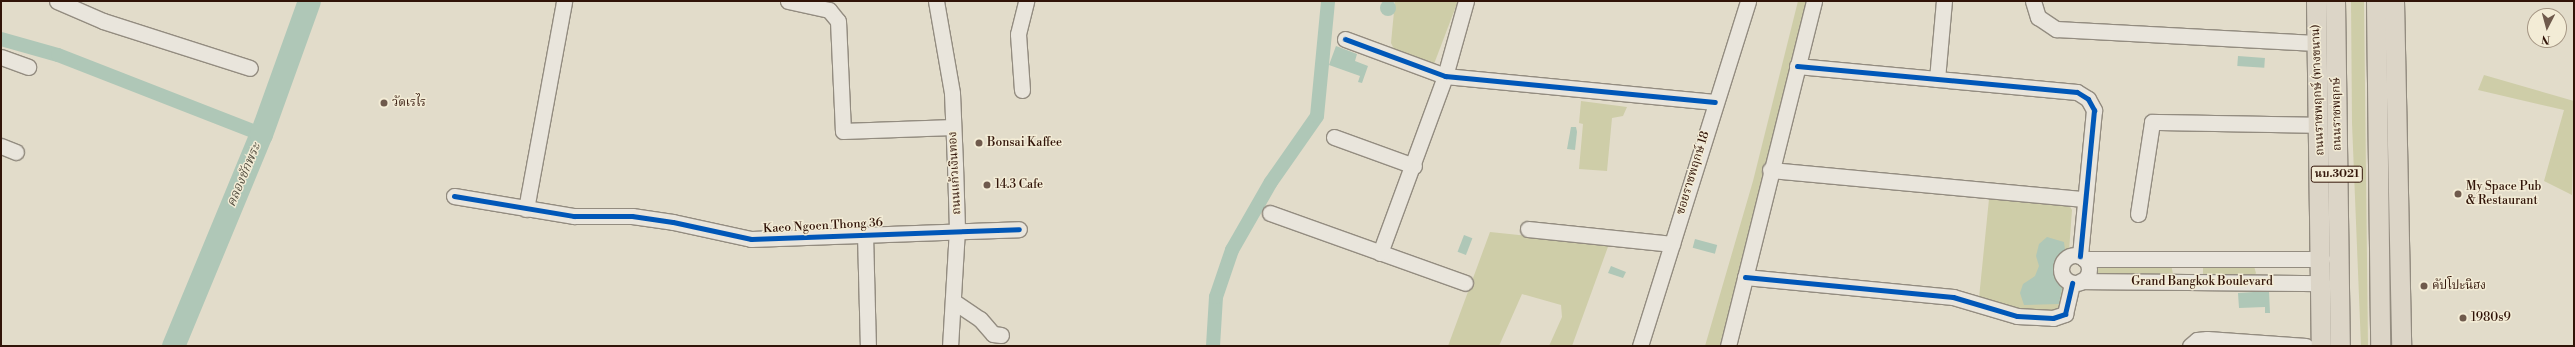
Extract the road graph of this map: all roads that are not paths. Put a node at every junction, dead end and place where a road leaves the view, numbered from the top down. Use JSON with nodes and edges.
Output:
{"nodes":[{"id":1,"x":57,"y":1,"type":"edge"},
{"id":2,"x":564,"y":1,"type":"edge"},
{"id":3,"x":788,"y":1,"type":"edge"},
{"id":4,"x":936,"y":1,"type":"edge"},
{"id":5,"x":1026,"y":1,"type":"edge"},
{"id":6,"x":1466,"y":1,"type":"edge"},
{"id":7,"x":1748,"y":1,"type":"edge"},
{"id":8,"x":1814,"y":1,"type":"edge"},
{"id":9,"x":1944,"y":1,"type":"edge"},
{"id":10,"x":2033,"y":1,"type":"edge"},
{"id":11,"x":2316,"y":1,"type":"edge"},
{"id":12,"x":2335,"y":1,"type":"edge"},
{"id":13,"x":2376,"y":1,"type":"edge"},
{"id":14,"x":2387,"y":1,"type":"edge"},
{"id":15,"x":2394,"y":1,"type":"edge"},
{"id":16,"x":79,"y":5,"type":"edge"},
{"id":17,"x":1345,"y":39,"type":"dead end"},
{"id":18,"x":2316,"y":44,"type":"junction"},
{"id":19,"x":1,"y":57,"type":"edge"},
{"id":20,"x":1797,"y":66,"type":"junction"},
{"id":21,"x":28,"y":67,"type":"dead end"},
{"id":22,"x":250,"y":68,"type":"dead end"},
{"id":23,"x":1445,"y":76,"type":"junction"},
{"id":24,"x":1938,"y":79,"type":"junction"},
{"id":25,"x":1022,"y":90,"type":"dead end"},
{"id":26,"x":1715,"y":102,"type":"junction"},
{"id":27,"x":2320,"y":125,"type":"junction"},
{"id":28,"x":953,"y":127,"type":"junction"},
{"id":29,"x":1334,"y":137,"type":"dead end"},
{"id":30,"x":1,"y":146,"type":"edge"},
{"id":31,"x":16,"y":152,"type":"dead end"},
{"id":32,"x":1414,"y":166,"type":"junction"},
{"id":33,"x":1770,"y":170,"type":"junction"},
{"id":34,"x":454,"y":196,"type":"dead end"},
{"id":35,"x":2085,"y":199,"type":"junction"},
{"id":36,"x":526,"y":209,"type":"junction"},
{"id":37,"x":1270,"y":214,"type":"dead end"},
{"id":38,"x":2138,"y":214,"type":"dead end"},
{"id":39,"x":2379,"y":217,"type":"junction"},
{"id":40,"x":1018,"y":229,"type":"dead end"},
{"id":41,"x":1528,"y":229,"type":"dead end"},
{"id":42,"x":957,"y":230,"type":"junction"},
{"id":43,"x":865,"y":234,"type":"junction"},
{"id":44,"x":1672,"y":244,"type":"junction"},
{"id":45,"x":1380,"y":253,"type":"junction"},
{"id":46,"x":2082,"y":257,"type":"junction"},
{"id":47,"x":2199,"y":258,"type":"junction"},
{"id":48,"x":2322,"y":258,"type":"junction"},
{"id":49,"x":2180,"y":259,"type":"junction"},
{"id":50,"x":1745,"y":276,"type":"junction"},
{"id":51,"x":2077,"y":282,"type":"junction"},
{"id":52,"x":2179,"y":282,"type":"junction"},
{"id":53,"x":2199,"y":282,"type":"junction"},
{"id":54,"x":1465,"y":283,"type":"dead end"},
{"id":55,"x":2322,"y":283,"type":"junction"},
{"id":56,"x":953,"y":302,"type":"junction"},
{"id":57,"x":1001,"y":334,"type":"dead end"},
{"id":58,"x":868,"y":346,"type":"edge"},
{"id":59,"x":950,"y":346,"type":"edge"},
{"id":60,"x":1640,"y":346,"type":"edge"},
{"id":61,"x":1728,"y":346,"type":"edge"},
{"id":62,"x":2190,"y":346,"type":"edge"},
{"id":63,"x":2306,"y":346,"type":"edge"},
{"id":64,"x":2321,"y":346,"type":"edge"},
{"id":65,"x":2335,"y":346,"type":"edge"},
{"id":66,"x":2340,"y":346,"type":"edge"},
{"id":67,"x":2380,"y":346,"type":"edge"},
{"id":68,"x":2401,"y":346,"type":"edge"}],
"edges":[{"from":1,"to":16,"type":"street"},
{"from":2,"to":36,"type":"street"},
{"from":3,"to":28,"type":"street"},
{"from":4,"to":28,"type":"street","name":"ถนนแก้วเงินทอง"},
{"from":5,"to":25,"type":"street"},
{"from":6,"to":23,"type":"street"},
{"from":7,"to":26,"type":"street","name":"ซอยราชพฤกษ์ 18"},
{"from":8,"to":20,"type":"street"},
{"from":9,"to":24,"type":"street"},
{"from":10,"to":18,"type":"street"},
{"from":11,"to":18,"type":"main road","name":"ถนนราชพฤกษ์ (ทางขนาน)","number":"นบ.3021"},
{"from":12,"to":66,"type":"main road","name":"ถนนราชพฤกษ์","number":"นบ.3021"},
{"from":13,"to":39,"type":"main road","number":"นบ.3021"},
{"from":14,"to":39,"type":"main road"},
{"from":15,"to":68,"type":"main road"},
{"from":16,"to":22,"type":"street"},
{"from":17,"to":23,"type":"street"},
{"from":18,"to":27,"type":"main road","name":"ถนนราชพฤกษ์ (ทางขนาน)","number":"นบ.3021"},
{"from":19,"to":21,"type":"street"},
{"from":20,"to":24,"type":"street"},
{"from":20,"to":33,"type":"street"},
{"from":23,"to":26,"type":"street"},
{"from":23,"to":32,"type":"street"},
{"from":24,"to":35,"type":"street"},
{"from":26,"to":44,"type":"street","name":"ซอยราชพฤกษ์ 18"},
{"from":27,"to":38,"type":"street"},
{"from":27,"to":48,"type":"main road","name":"ถนนราชพฤกษ์ (ทางขนาน)","number":"นบ.3021"},
{"from":28,"to":42,"type":"street","name":"ถนนแก้วเงินทอง"},
{"from":29,"to":32,"type":"street"},
{"from":30,"to":31,"type":"street"},
{"from":32,"to":45,"type":"street"},
{"from":33,"to":35,"type":"street"},
{"from":33,"to":50,"type":"street"},
{"from":34,"to":36,"type":"street","name":"Kaeo Ngoen Thong 36"},
{"from":35,"to":46,"type":"street"},
{"from":36,"to":43,"type":"street","name":"Kaeo Ngoen Thong 36"},
{"from":37,"to":45,"type":"street"},
{"from":39,"to":67,"type":"main road","number":"นบ.3021"},
{"from":40,"to":42,"type":"street","name":"Kaeo Ngoen Thong 36"},
{"from":41,"to":44,"type":"street"},
{"from":42,"to":43,"type":"street","name":"Kaeo Ngoen Thong 36"},
{"from":42,"to":56,"type":"street","name":"ถนนแก้วเงินทอง"},
{"from":43,"to":58,"type":"street"},
{"from":44,"to":60,"type":"street","name":"ซอยราชพฤกษ์ 18"},
{"from":45,"to":54,"type":"street"},
{"from":46,"to":49,"type":"street","name":"Grand Bangkok Boulevard"},
{"from":46,"to":51,"type":"street"},
{"from":46,"to":51,"type":"street","name":"Grand Bangkok Boulevard"},
{"from":47,"to":48,"type":"street","name":"Grand Bangkok Boulevard"},
{"from":47,"to":49,"type":"street","name":"Grand Bangkok Boulevard"},
{"from":47,"to":53,"type":"street"},
{"from":48,"to":55,"type":"main road","name":"ถนนราชพฤกษ์ (ทางขนาน)","number":"นบ.3021"},
{"from":49,"to":52,"type":"street"},
{"from":50,"to":51,"type":"street"},
{"from":50,"to":61,"type":"street"},
{"from":51,"to":52,"type":"street","name":"Grand Bangkok Boulevard"},
{"from":52,"to":53,"type":"street","name":"Grand Bangkok Boulevard"},
{"from":53,"to":55,"type":"street","name":"Grand Bangkok Boulevard"},
{"from":55,"to":64,"type":"main road","name":"ถนนราชพฤกษ์ (ทางขนาน)","number":"นบ.3021"},
{"from":55,"to":65,"type":"main road"},
{"from":56,"to":57,"type":"street"},
{"from":56,"to":59,"type":"street","name":"ถนนแก้วเงินทอง"},
{"from":62,"to":63,"type":"street"}]}
